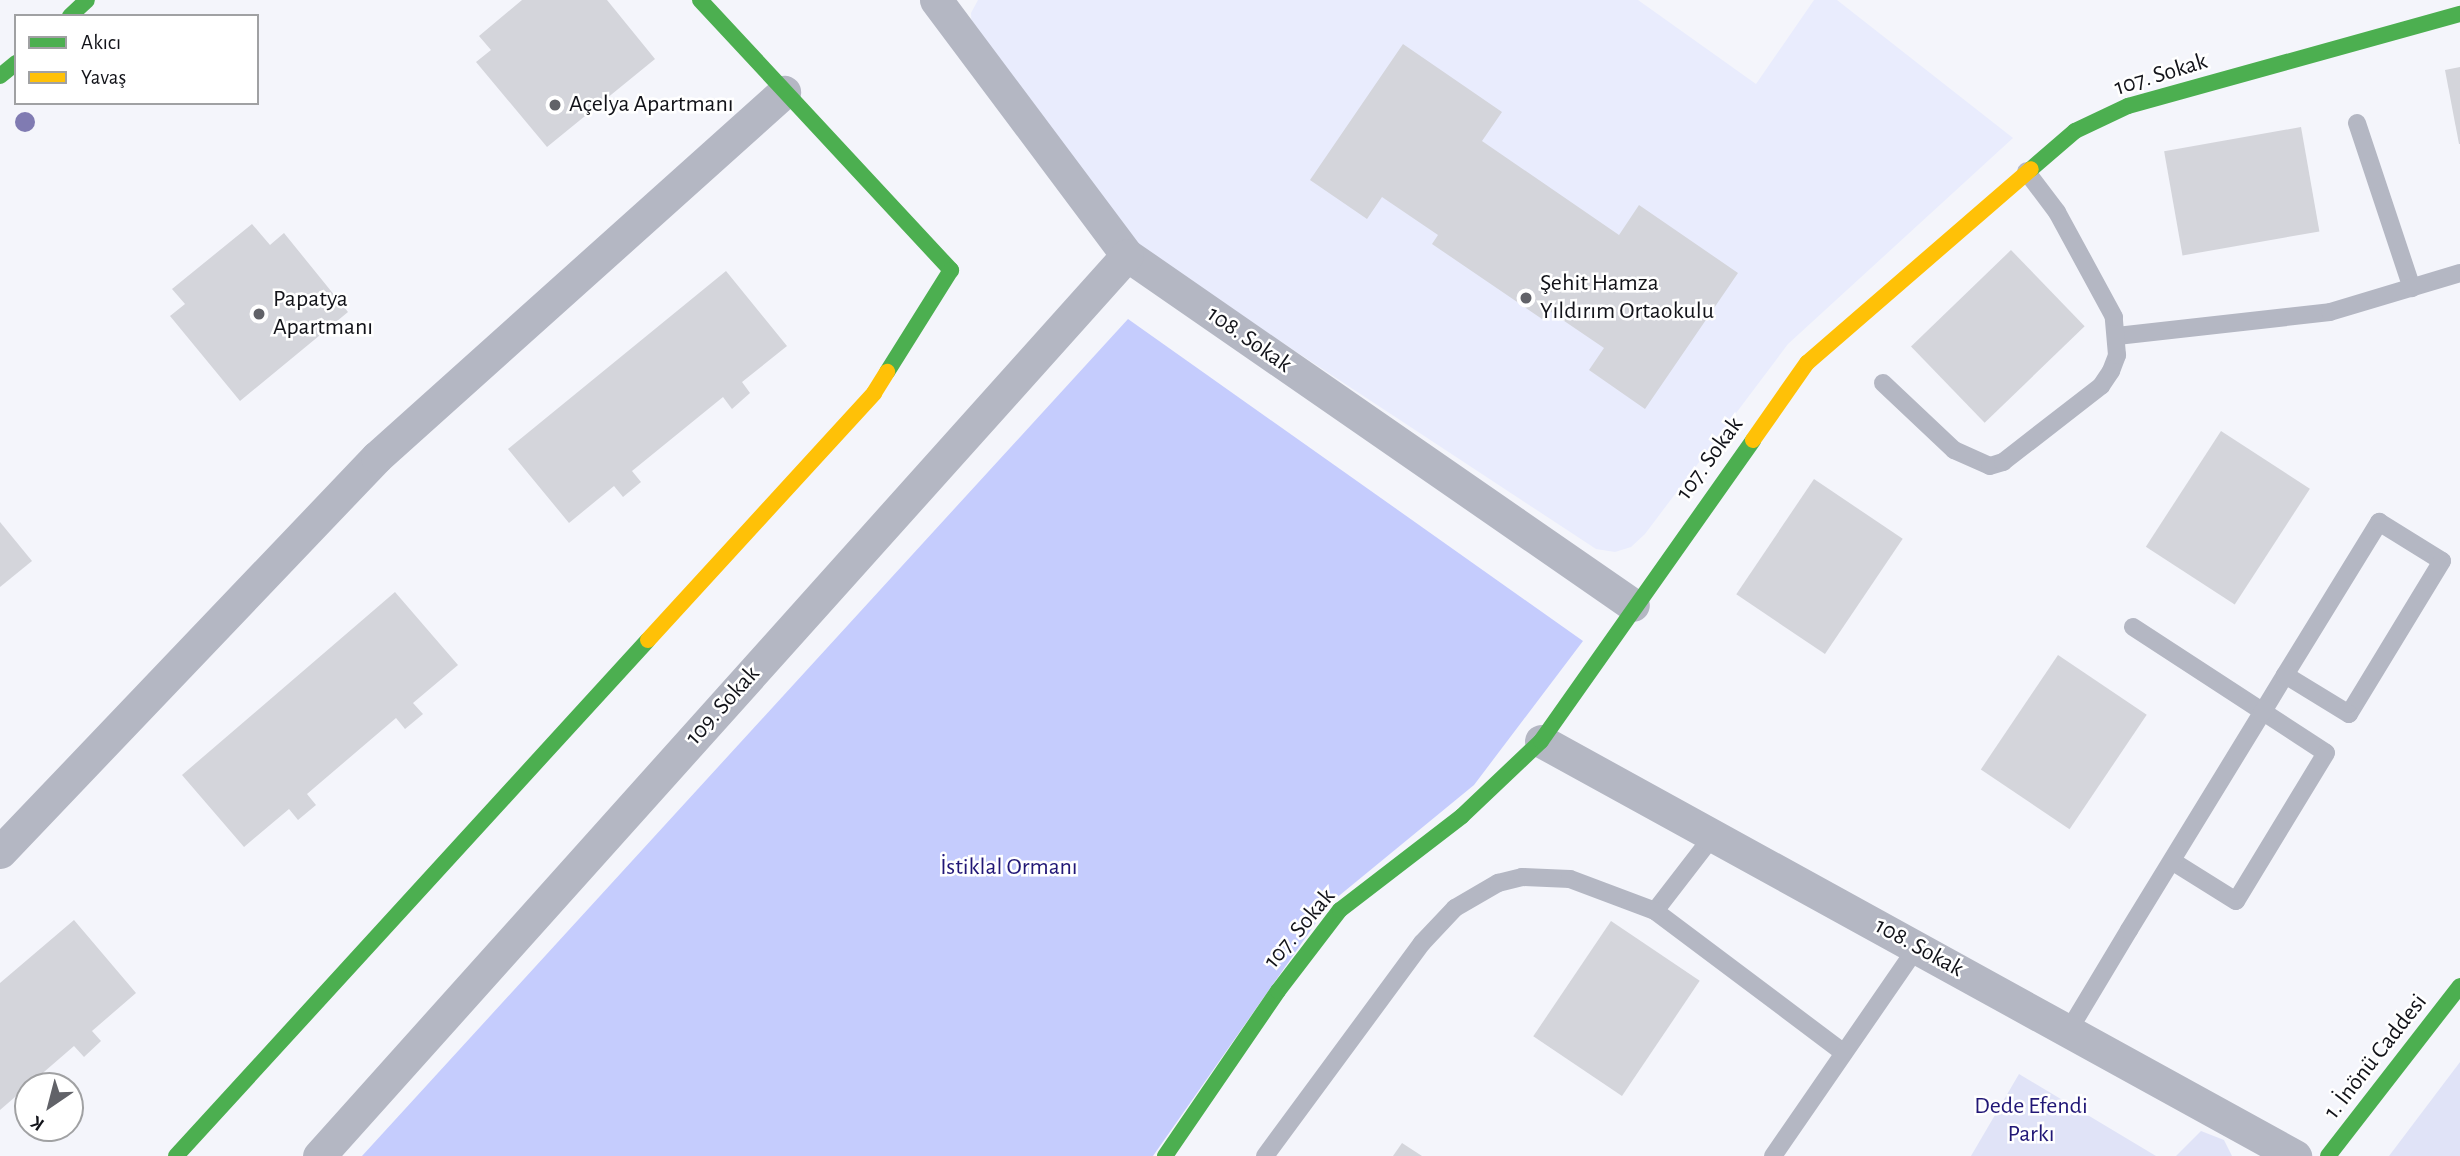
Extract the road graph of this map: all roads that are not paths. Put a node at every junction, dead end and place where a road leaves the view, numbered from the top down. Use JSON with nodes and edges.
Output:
{"nodes":[{"id":1,"x":87,"y":0,"type":"edge"},
{"id":2,"x":700,"y":0,"type":"edge"},
{"id":3,"x":936,"y":0,"type":"edge"},
{"id":4,"x":72,"y":14,"type":"edge"},
{"id":5,"x":2460,"y":14,"type":"edge"},
{"id":6,"x":14,"y":65,"type":"edge"},
{"id":7,"x":0,"y":76,"type":"edge"},
{"id":8,"x":783,"y":92,"type":"junction"},
{"id":9,"x":2357,"y":123,"type":"dead end"},
{"id":10,"x":2026,"y":171,"type":"junction"},
{"id":11,"x":1127,"y":256,"type":"junction"},
{"id":12,"x":2460,"y":273,"type":"edge"},
{"id":13,"x":2412,"y":288,"type":"junction"},
{"id":14,"x":2118,"y":336,"type":"junction"},
{"id":15,"x":1882,"y":383,"type":"dead end"},
{"id":16,"x":1633,"y":605,"type":"junction"},
{"id":17,"x":2133,"y":627,"type":"dead end"},
{"id":18,"x":2285,"y":675,"type":"junction"},
{"id":19,"x":2262,"y":713,"type":"junction"},
{"id":20,"x":1541,"y":741,"type":"junction"},
{"id":21,"x":1713,"y":836,"type":"junction"},
{"id":22,"x":0,"y":852,"type":"edge"},
{"id":23,"x":2172,"y":861,"type":"junction"},
{"id":24,"x":1655,"y":911,"type":"junction"},
{"id":25,"x":1917,"y":947,"type":"junction"},
{"id":26,"x":2460,"y":986,"type":"edge"},
{"id":27,"x":2069,"y":1030,"type":"junction"},
{"id":28,"x":1844,"y":1053,"type":"junction"},
{"id":29,"x":176,"y":1156,"type":"edge"},
{"id":30,"x":319,"y":1156,"type":"edge"},
{"id":31,"x":1165,"y":1156,"type":"edge"},
{"id":32,"x":1265,"y":1156,"type":"edge"},
{"id":33,"x":1773,"y":1156,"type":"edge"},
{"id":34,"x":2295,"y":1156,"type":"edge"},
{"id":35,"x":2328,"y":1156,"type":"edge"}],
"edges":[{"from":1,"to":4,"type":"street"},
{"from":2,"to":8,"type":"street"},
{"from":3,"to":11,"type":"street","name":"108. Sokak"},
{"from":5,"to":10,"type":"street","name":"107. Sokak"},
{"from":6,"to":7,"type":"street"},
{"from":8,"to":22,"type":"street"},
{"from":8,"to":29,"type":"street"},
{"from":9,"to":13,"type":"lane"},
{"from":10,"to":14,"type":"lane"},
{"from":10,"to":16,"type":"street","name":"107. Sokak"},
{"from":11,"to":16,"type":"street","name":"108. Sokak"},
{"from":11,"to":30,"type":"street","name":"109. Sokak"},
{"from":12,"to":13,"type":"lane"},
{"from":13,"to":14,"type":"lane"},
{"from":14,"to":15,"type":"lane"},
{"from":16,"to":20,"type":"street","name":"107. Sokak"},
{"from":17,"to":19,"type":"lane"},
{"from":18,"to":18,"type":"lane"},
{"from":18,"to":19,"type":"lane"},
{"from":19,"to":23,"type":"lane"},
{"from":19,"to":23,"type":"lane"},
{"from":20,"to":21,"type":"street","name":"108. Sokak"},
{"from":20,"to":31,"type":"street","name":"107. Sokak"},
{"from":21,"to":24,"type":"lane"},
{"from":21,"to":25,"type":"street","name":"108. Sokak"},
{"from":23,"to":27,"type":"lane"},
{"from":24,"to":28,"type":"lane"},
{"from":24,"to":32,"type":"lane"},
{"from":25,"to":27,"type":"street","name":"108. Sokak"},
{"from":25,"to":28,"type":"lane"},
{"from":26,"to":35,"type":"street","name":"1. İnönü Caddesi"},
{"from":27,"to":34,"type":"street","name":"108. Sokak"},
{"from":28,"to":33,"type":"lane"}]}
